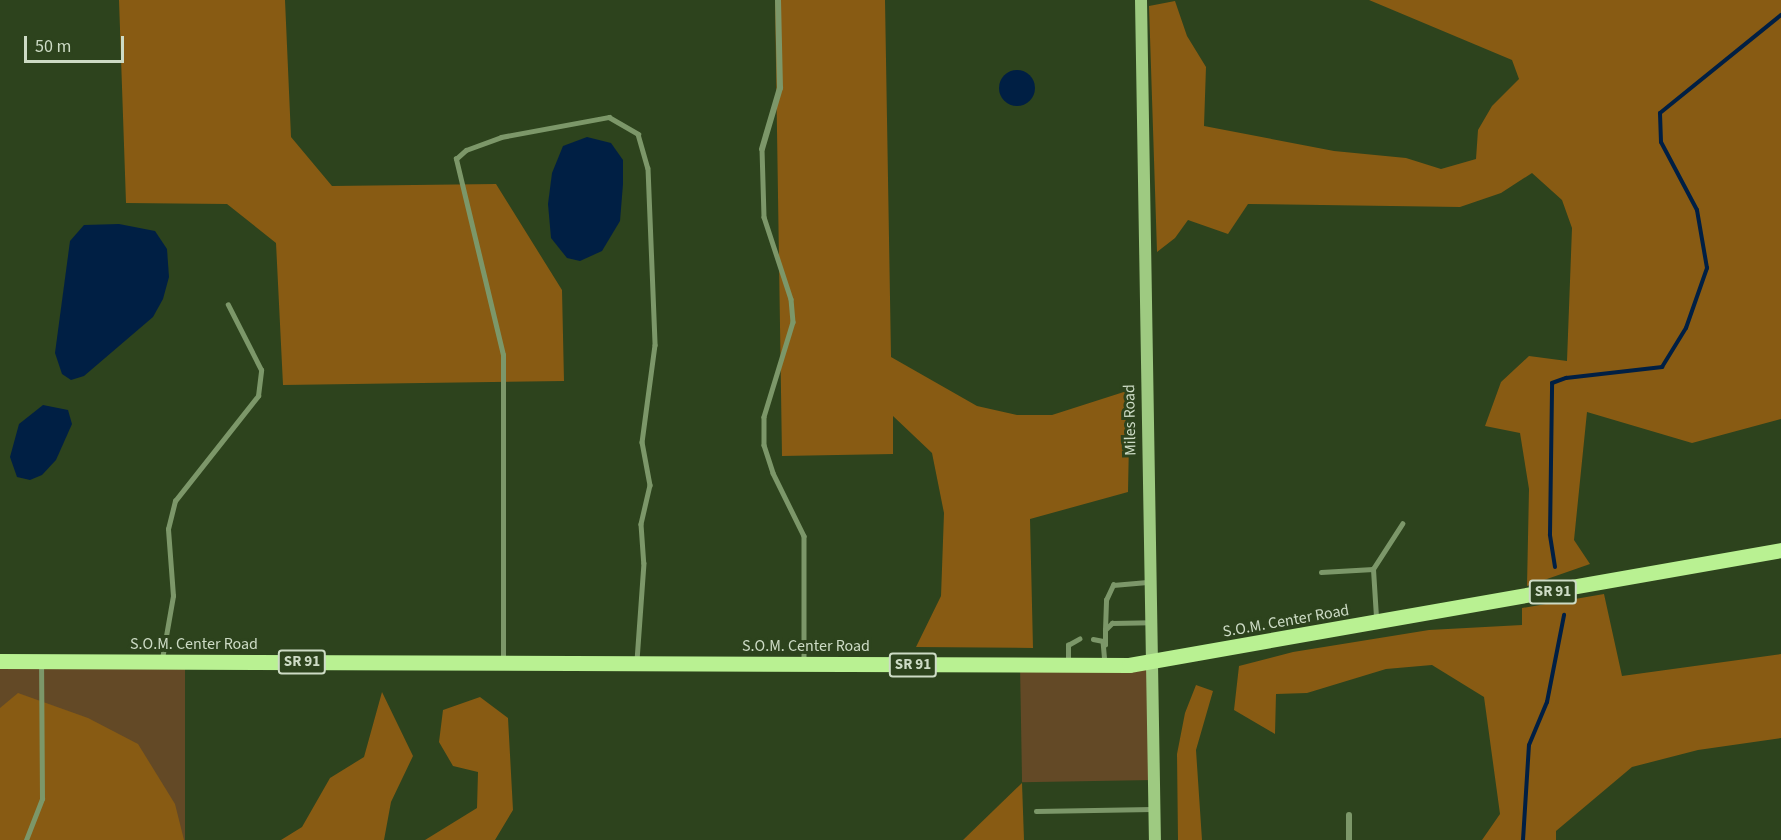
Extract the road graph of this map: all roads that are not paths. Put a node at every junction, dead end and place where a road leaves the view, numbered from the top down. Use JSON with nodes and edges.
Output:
{"nodes":[{"id":1,"x":778,"y":0,"type":"edge"},
{"id":2,"x":1141,"y":0,"type":"edge"},
{"id":3,"x":762,"y":149,"type":"joint"},
{"id":4,"x":228,"y":305,"type":"dead end"},
{"id":5,"x":1402,"y":524,"type":"dead end"},
{"id":6,"x":1781,"y":550,"type":"edge"},
{"id":7,"x":1373,"y":569,"type":"junction"},
{"id":8,"x":1322,"y":572,"type":"dead end"},
{"id":9,"x":1150,"y":582,"type":"junction"},
{"id":10,"x":1151,"y":622,"type":"junction"},
{"id":11,"x":1377,"y":623,"type":"junction"},
{"id":12,"x":1105,"y":630,"type":"junction"},
{"id":13,"x":1079,"y":639,"type":"dead end"},
{"id":14,"x":1093,"y":639,"type":"dead end"},
{"id":15,"x":1105,"y":645,"type":"junction"},
{"id":16,"x":0,"y":661,"type":"edge"},
{"id":17,"x":40,"y":662,"type":"junction"},
{"id":18,"x":161,"y":662,"type":"junction"},
{"id":19,"x":502,"y":662,"type":"junction"},
{"id":20,"x":637,"y":663,"type":"junction"},
{"id":21,"x":1152,"y":663,"type":"junction"},
{"id":22,"x":804,"y":664,"type":"junction"},
{"id":23,"x":1105,"y":667,"type":"junction"},
{"id":24,"x":1068,"y":668,"type":"junction"},
{"id":25,"x":1155,"y":808,"type":"junction"},
{"id":26,"x":1036,"y":811,"type":"dead end"},
{"id":27,"x":1349,"y":815,"type":"dead end"},
{"id":28,"x":26,"y":840,"type":"edge"},
{"id":29,"x":1155,"y":840,"type":"edge"},
{"id":30,"x":1349,"y":840,"type":"edge"}],
"edges":[{"from":1,"to":3,"type":"street"},
{"from":2,"to":9,"type":"main road","name":"Miles Road"},
{"from":3,"to":22,"type":"lane"},
{"from":4,"to":18,"type":"lane"},
{"from":5,"to":7,"type":"lane"},
{"from":6,"to":11,"type":"main road","name":"S.O.M. Center Road","number":"SR 91"},
{"from":7,"to":8,"type":"lane"},
{"from":7,"to":11,"type":"lane"},
{"from":9,"to":10,"type":"main road","name":"Miles Road"},
{"from":9,"to":12,"type":"lane"},
{"from":10,"to":12,"type":"lane"},
{"from":10,"to":21,"type":"main road","name":"Miles Road"},
{"from":11,"to":21,"type":"main road","name":"S.O.M. Center Road","number":"SR 91"},
{"from":12,"to":15,"type":"lane"},
{"from":13,"to":24,"type":"lane"},
{"from":14,"to":15,"type":"lane"},
{"from":15,"to":23,"type":"lane"},
{"from":16,"to":17,"type":"main road","name":"S.O.M. Center Road","number":"SR 91"},
{"from":17,"to":18,"type":"main road","name":"S.O.M. Center Road","number":"SR 91"},
{"from":17,"to":28,"type":"lane"},
{"from":18,"to":19,"type":"main road","name":"S.O.M. Center Road","number":"SR 91"},
{"from":19,"to":20,"type":"main road","name":"S.O.M. Center Road","number":"SR 91"},
{"from":19,"to":20,"type":"lane"},
{"from":20,"to":22,"type":"main road","name":"S.O.M. Center Road","number":"SR 91"},
{"from":21,"to":23,"type":"main road","name":"S.O.M. Center Road","number":"SR 91"},
{"from":21,"to":25,"type":"main road","name":"Miles Road"},
{"from":22,"to":24,"type":"main road","name":"S.O.M. Center Road","number":"SR 91"},
{"from":23,"to":24,"type":"main road","name":"S.O.M. Center Road","number":"SR 91"},
{"from":25,"to":26,"type":"lane"},
{"from":25,"to":29,"type":"main road","name":"Miles Road"},
{"from":27,"to":30,"type":"street"}]}
